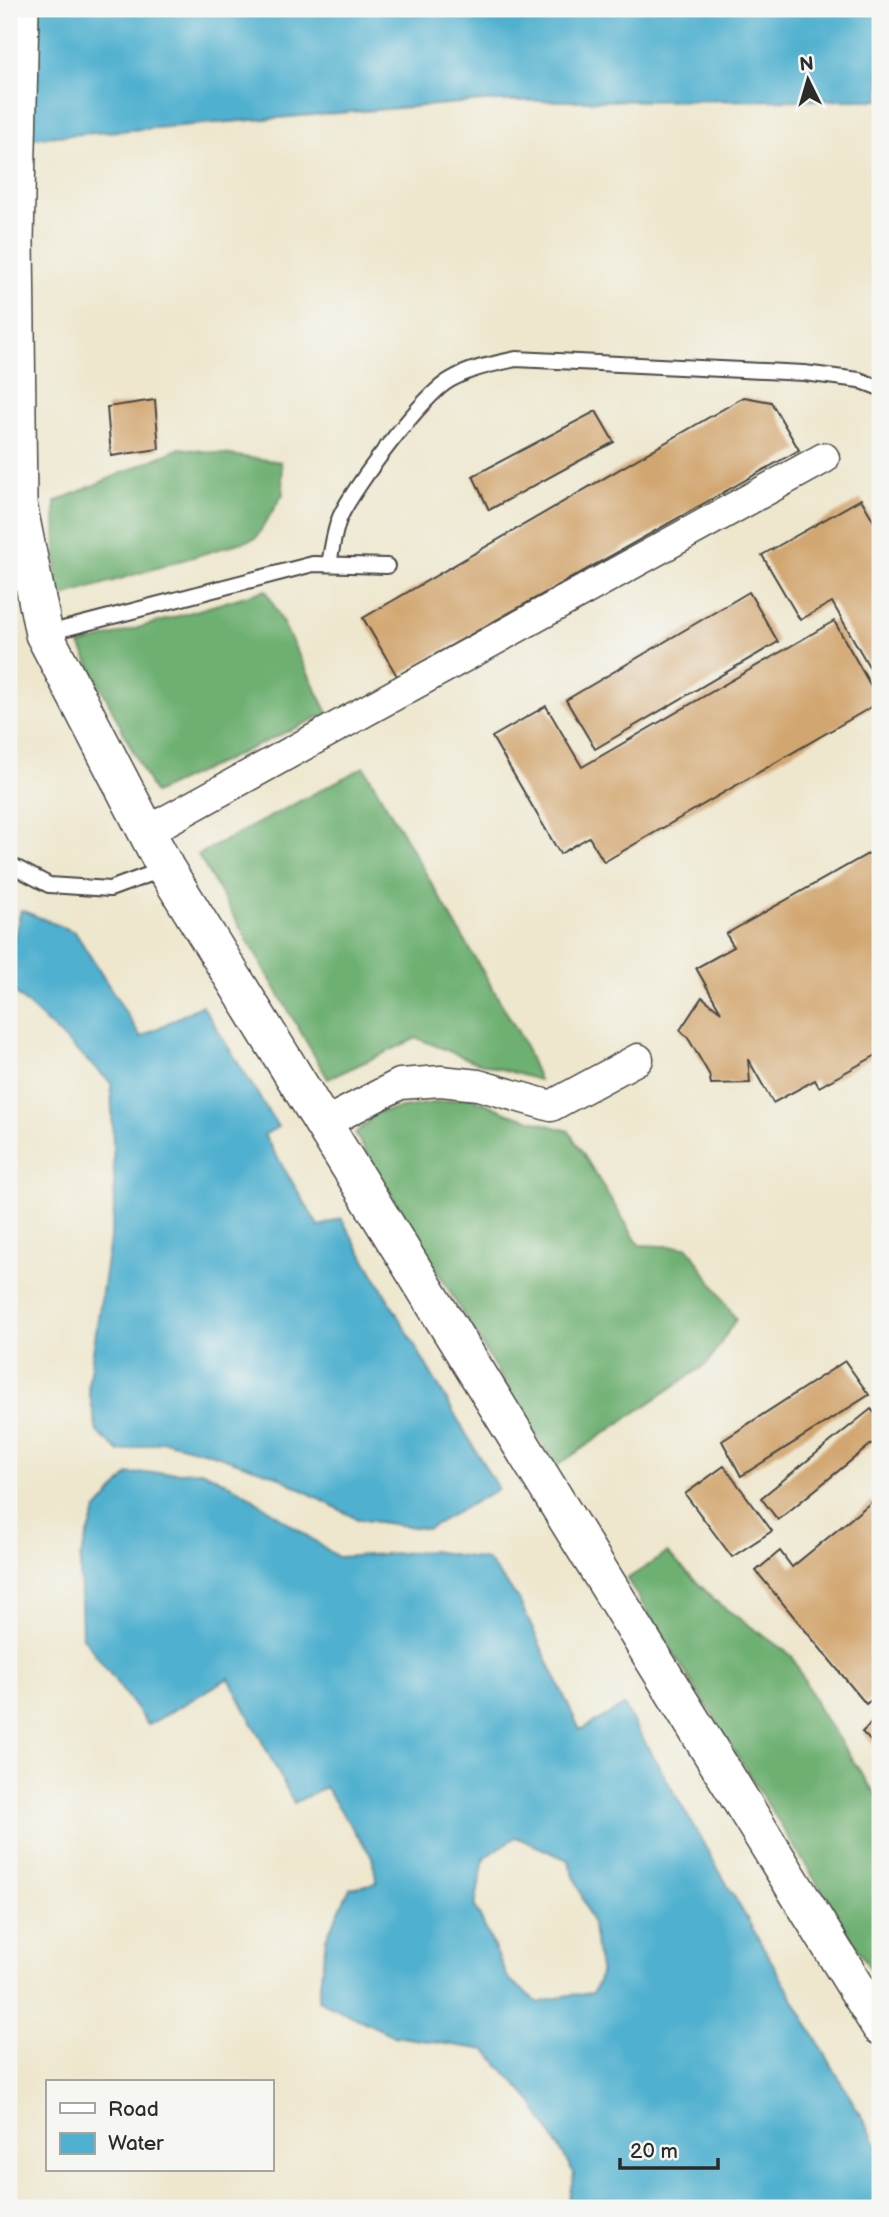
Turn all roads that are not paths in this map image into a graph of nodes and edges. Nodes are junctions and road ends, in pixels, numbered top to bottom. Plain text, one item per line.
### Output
1 (20, 9) edge
2 (880, 388) edge
3 (824, 458) dead end
4 (13, 504) edge
5 (329, 564) junction
6 (387, 566) dead end
7 (44, 634) junction
8 (146, 832) junction
9 (9, 864) edge
10 (166, 869) junction
11 (638, 1059) dead end
12 (323, 1124) junction
13 (880, 2026) edge

1 - 4 street
2 - 5 lane
3 - 8 street
4 - 7 street
5 - 6 lane
5 - 7 lane
7 - 8 street
8 - 10 street
9 - 10 lane
10 - 12 street
11 - 12 street
12 - 13 street

